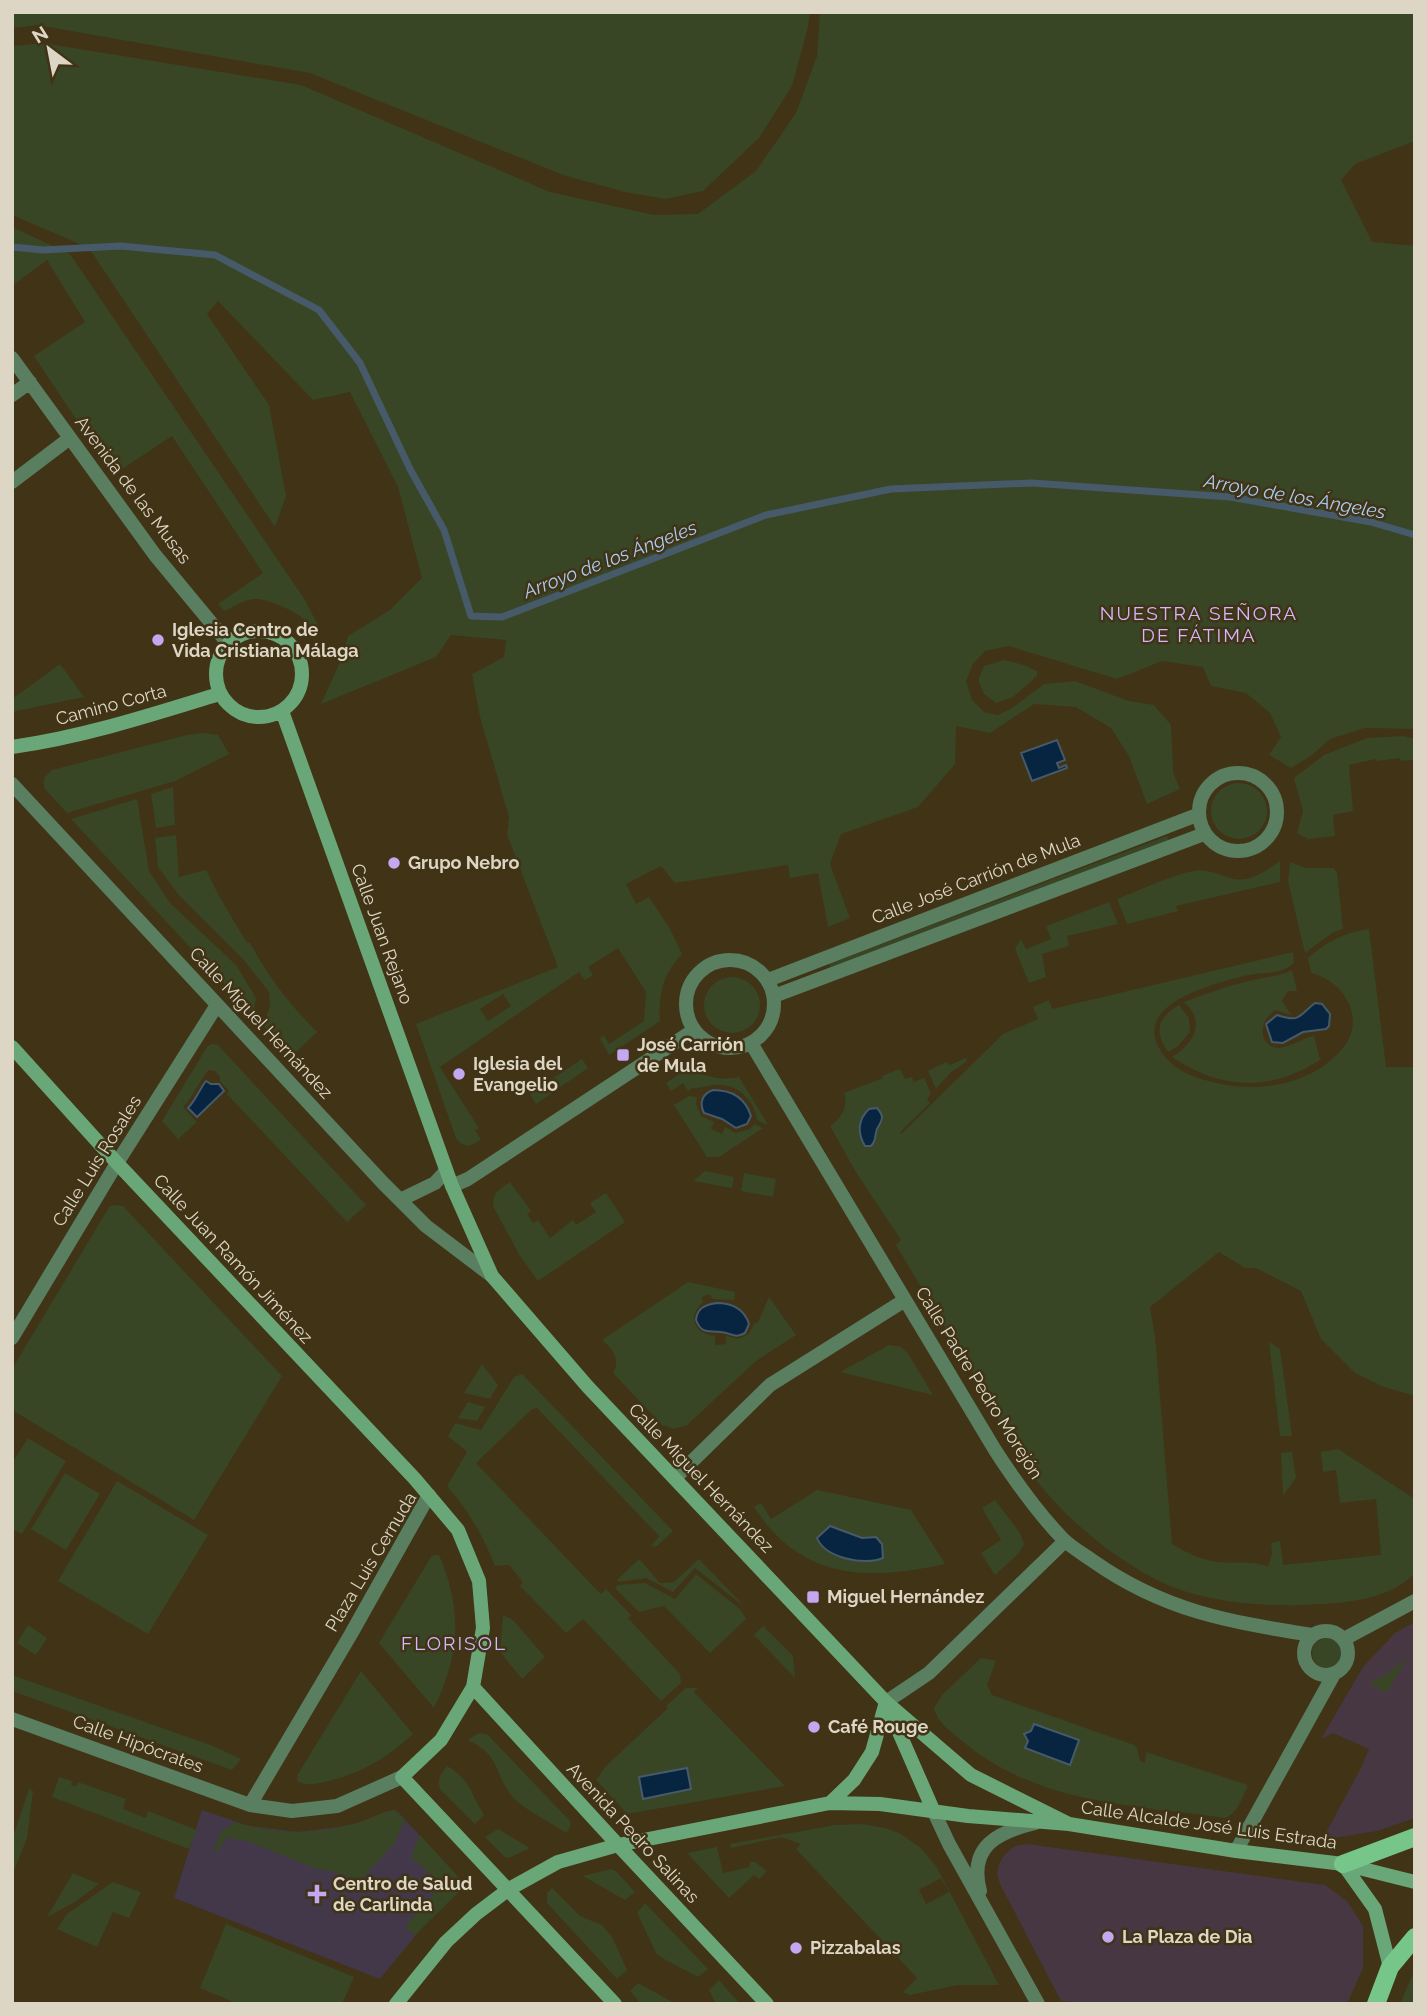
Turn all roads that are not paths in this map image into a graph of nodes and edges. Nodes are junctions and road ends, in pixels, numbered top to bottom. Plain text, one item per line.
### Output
1 (12, 358) edge
2 (30, 382) junction
3 (12, 395) edge
4 (70, 438) junction
5 (12, 482) edge
6 (227, 642) junction
7 (219, 694) junction
8 (282, 711) junction
9 (12, 747) edge
10 (12, 784) edge
11 (1197, 815) junction
12 (1204, 834) junction
13 (768, 980) junction
14 (774, 996) junction
15 (217, 1005) junction
16 (694, 1030) junction
17 (751, 1043) junction
18 (12, 1046) edge
19 (117, 1163) junction
20 (446, 1171) junction
21 (452, 1186) junction
22 (400, 1200) junction
23 (492, 1276) junction
24 (905, 1300) junction
25 (12, 1338) edge
26 (675, 1478) junction
27 (429, 1495) junction
28 (1065, 1541) junction
29 (1415, 1601) edge
30 (1313, 1635) junction
31 (1344, 1639) junction
32 (1334, 1674) junction
33 (473, 1687) junction
34 (887, 1702) junction
35 (12, 1719) edge
36 (402, 1777) junction
37 (830, 1804) junction
38 (250, 1805) junction
39 (934, 1812) junction
40 (1036, 1822) junction
41 (1069, 1824) junction
42 (1415, 1837) edge
43 (618, 1845) junction
44 (1236, 1851) junction
45 (1343, 1864) junction
46 (1415, 1882) edge
47 (509, 1889) junction
48 (985, 1908) junction
49 (1415, 1937) edge
50 (1391, 1967) junction
51 (396, 2004) edge
52 (615, 2004) edge
53 (767, 2004) edge
54 (1038, 2004) edge
55 (1376, 2004) edge

1 - 2 street, Avenida de las Musas
2 - 3 street
2 - 4 street, Avenida de las Musas
4 - 5 street
4 - 6 street, Avenida de las Musas
6 - 7 street
6 - 8 street
7 - 8 street
7 - 9 street, Camino Corta
8 - 20 street, Calle Juan Rejano
10 - 15 street, Calle Miguel Hernández
11 - 12 street
11 - 12 street
11 - 13 street, Calle José Carrión de Mula
12 - 14 street
13 - 14 street
13 - 16 street
14 - 17 street
15 - 19 street, Calle Luis Rosales
15 - 22 street, Calle Miguel Hernández
16 - 17 street
16 - 21 street
17 - 24 street, Calle Padre Pedro Morejón
18 - 19 street, Calle Juan Ramón Jiménez
19 - 25 street, Calle Luis Rosales
19 - 27 street, Calle Juan Ramón Jiménez
20 - 21 street, Calle Juan Rejano
20 - 22 street
21 - 23 street, Calle Miguel Hernández
22 - 23 street, Calle Miguel Hernández
23 - 26 street, Calle Miguel Hernández
24 - 26 street
24 - 28 street, Calle Padre Pedro Morejón
26 - 34 street, Calle Miguel Hernández
27 - 33 street, Plaza Luis Cernuda
27 - 38 street, Plaza Luis Cernuda
28 - 30 street, Calle Padre Pedro Morejón
28 - 34 street
29 - 31 street
30 - 31 street
30 - 32 street
31 - 32 street
32 - 44 street
33 - 36 street, Plaza Luis Cernuda
33 - 43 street, Avenida Pedro Salinas
34 - 37 street
34 - 39 street
34 - 41 street, Calle Alcalde José Luis Estrada
35 - 38 street, Calle Hipócrates
36 - 38 street, Plaza Luis Cernuda
36 - 47 street
37 - 39 street, Calle Alcalde José Luis Estrada
37 - 43 street, Calle Alcalde José Luis Estrada
39 - 40 street, Calle Alcalde José Luis Estrada
39 - 48 street
40 - 41 street, Calle Alcalde José Luis Estrada
40 - 48 street
41 - 44 street, Calle Alcalde José Luis Estrada
42 - 45 main road
43 - 47 street, Calle Alcalde José Luis Estrada
43 - 53 street, Avenida Pedro Salinas
44 - 45 street, Calle Alcalde José Luis Estrada
45 - 46 street, Calle Alcalde José Luis Estrada
45 - 50 street, Calle Alcalde José Luis Estrada
47 - 51 street, Calle Alcalde José Luis Estrada
47 - 52 street
48 - 54 street
49 - 50 main road
50 - 55 main road

